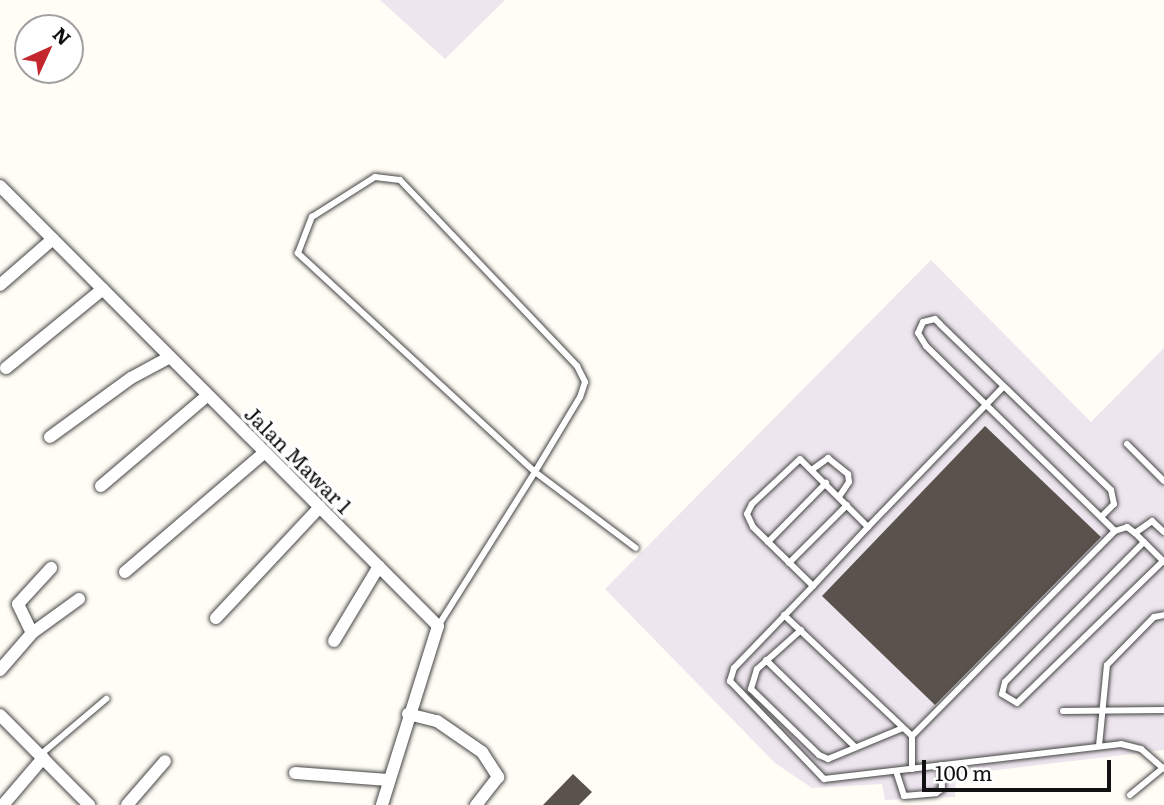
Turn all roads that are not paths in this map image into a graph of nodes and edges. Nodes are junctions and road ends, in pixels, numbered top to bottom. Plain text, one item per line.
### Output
1 (0, 186) edge
2 (53, 239) junction
3 (0, 285) edge
4 (103, 289) junction
5 (170, 357) junction
6 (6, 368) dead end
7 (1003, 387) junction
8 (208, 395) junction
9 (987, 406) junction
10 (50, 437) dead end
11 (1127, 444) dead end
12 (265, 452) junction
13 (813, 469) junction
14 (535, 472) junction
15 (1164, 481) edge
16 (826, 483) junction
17 (102, 486) dead end
18 (839, 497) junction
19 (848, 505) junction
20 (320, 507) junction
21 (1101, 517) junction
22 (868, 527) junction
23 (1115, 531) junction
24 (1164, 532) edge
25 (1135, 533) junction
26 (1144, 541) junction
27 (768, 542) junction
28 (636, 548) dead end
29 (1163, 561) edge
30 (789, 563) junction
31 (379, 566) junction
32 (51, 568) dead end
33 (125, 572) dead end
34 (813, 586) junction
35 (79, 599) dead end
36 (784, 615) junction
37 (1164, 615) edge
38 (216, 618) dead end
39 (438, 626) junction
40 (801, 630) junction
41 (32, 633) junction
42 (334, 641) dead end
43 (766, 660) junction
44 (0, 670) edge
45 (106, 699) dead end
46 (1164, 710) edge
47 (1063, 711) dead end
48 (1101, 712) junction
49 (408, 714) junction
50 (0, 715) edge
51 (903, 728) junction
52 (912, 736) junction
53 (1099, 746) junction
54 (855, 747) junction
55 (41, 757) junction
56 (164, 761) dead end
57 (941, 765) junction
58 (1163, 768) edge
59 (912, 769) junction
60 (896, 771) junction
61 (295, 773) dead end
62 (389, 780) junction
63 (1130, 795) dead end
64 (3, 805) edge
65 (89, 805) edge
66 (127, 805) edge
67 (382, 805) edge
68 (476, 805) edge

1 - 2 street, Jalan Mawar 1
2 - 3 street
2 - 4 street, Jalan Mawar 1
4 - 5 street, Jalan Mawar 1
4 - 6 street
5 - 8 street, Jalan Mawar 1
5 - 10 street
7 - 9 lane
7 - 9 lane
7 - 21 lane
8 - 12 street, Jalan Mawar 1
8 - 17 street
9 - 21 lane
9 - 22 lane
11 - 15 lane
12 - 20 street, Jalan Mawar 1
12 - 33 street
13 - 16 lane
13 - 18 lane
13 - 27 lane
14 - 14 lane
14 - 28 lane
14 - 39 lane
16 - 18 lane
16 - 27 lane
18 - 19 lane
19 - 22 lane
19 - 30 lane
20 - 31 street, Jalan Mawar 1
20 - 38 street
21 - 23 lane
22 - 34 lane
23 - 25 lane
23 - 52 lane
24 - 25 lane
25 - 26 lane
26 - 29 lane
26 - 29 lane
27 - 30 lane
30 - 34 lane
31 - 39 street, Jalan Mawar 1
31 - 42 street
32 - 41 street
34 - 36 lane
35 - 41 street
36 - 40 lane
36 - 60 lane
37 - 48 lane
39 - 49 street
40 - 43 lane
40 - 51 lane
41 - 44 street
43 - 54 lane
43 - 54 lane
45 - 55 lane
46 - 48 lane
47 - 48 lane
48 - 53 lane
49 - 62 street
49 - 68 street
50 - 55 street
51 - 52 lane
51 - 54 lane
52 - 59 lane
53 - 57 lane
53 - 58 lane
55 - 64 street
55 - 65 street
56 - 66 street
57 - 59 lane
57 - 60 lane
58 - 63 lane
59 - 60 lane
61 - 62 street
62 - 67 street

